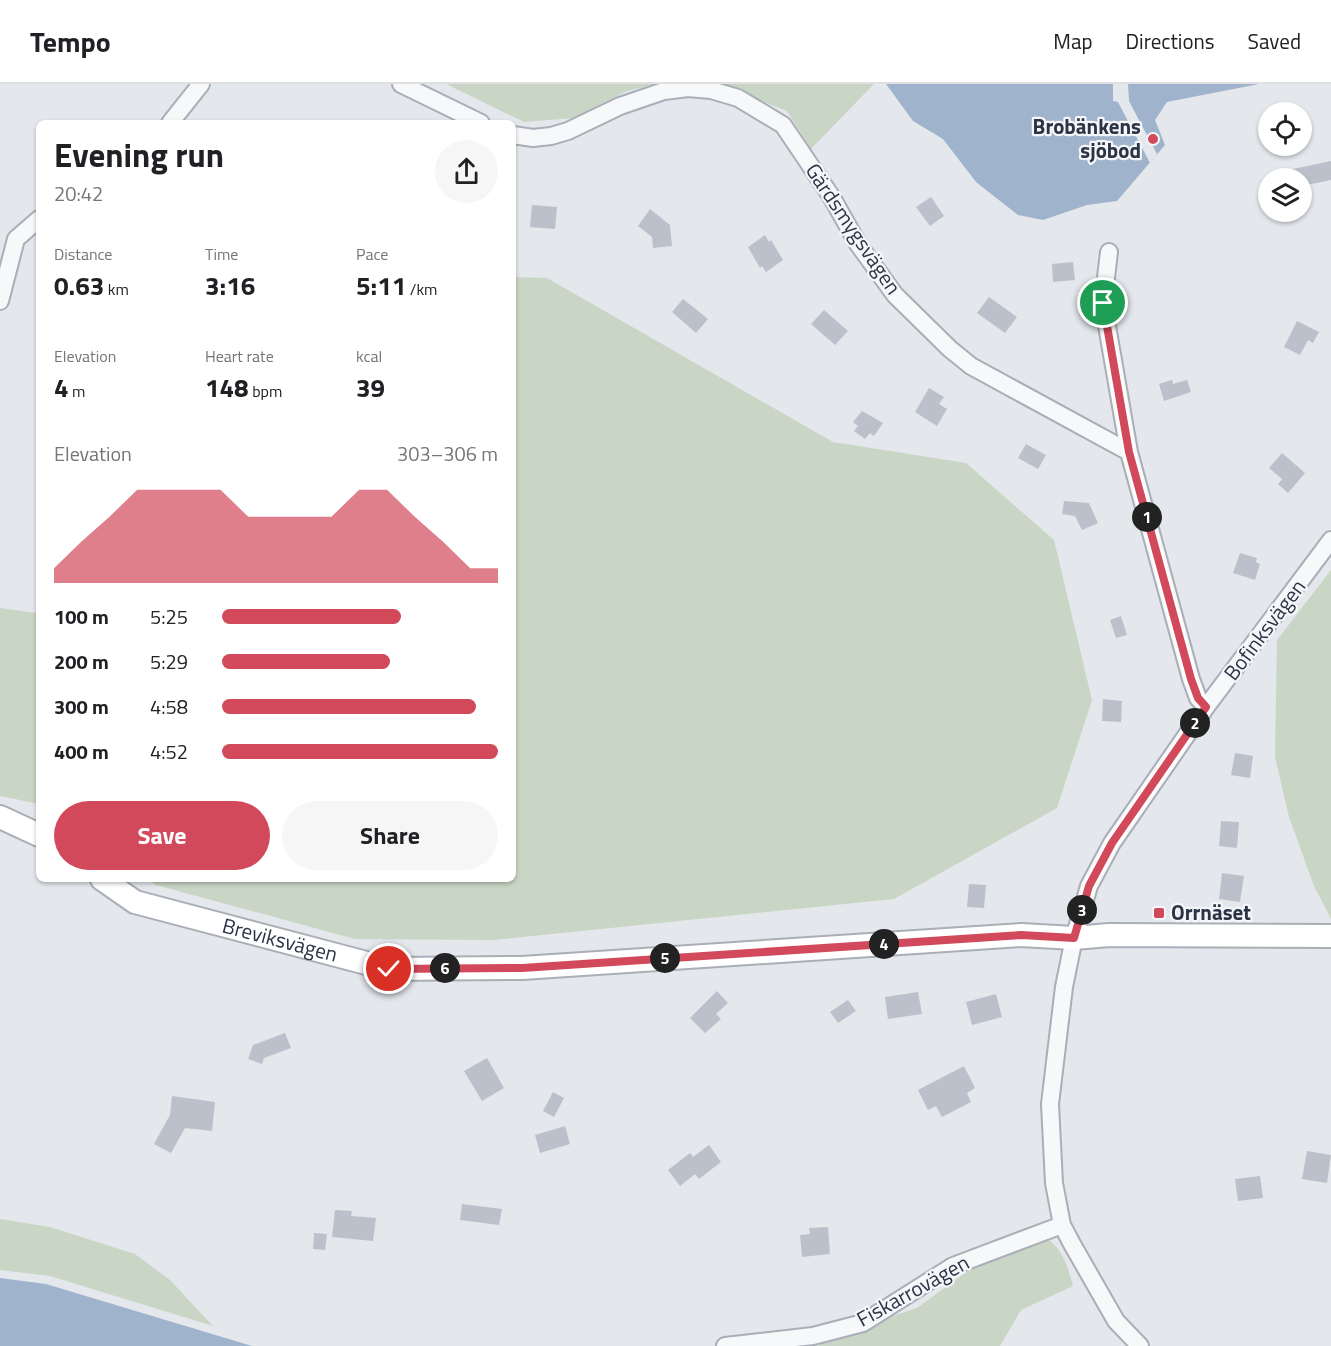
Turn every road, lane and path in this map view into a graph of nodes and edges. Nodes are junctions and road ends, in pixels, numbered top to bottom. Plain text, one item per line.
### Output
1 (201, 84) edge
2 (401, 84) edge
3 (172, 120) edge
4 (476, 120) edge
5 (516, 135) edge
6 (36, 222) edge
7 (1109, 252) dead end
8 (0, 301) edge
9 (1129, 452) junction
10 (1331, 540) edge
11 (1206, 707) junction
12 (0, 817) edge
13 (36, 834) edge
14 (106, 882) edge
15 (1331, 936) edge
16 (1074, 938) junction
17 (1062, 1225) junction
18 (725, 1346) edge
19 (1140, 1346) edge

1 - 3 street
2 - 4 street
5 - 9 street, Gärdsmygsvägen
6 - 8 street
7 - 9 street
9 - 11 street
10 - 11 street, Bofinksvägen
11 - 16 street, Bofinksvägen
12 - 13 main road
14 - 16 main road, Breviksvägen
15 - 16 main road, Breviksvägen
16 - 17 street, Bofinksvägen
17 - 18 street, Fiskarrovägen
17 - 19 street, Bofinksvägen

